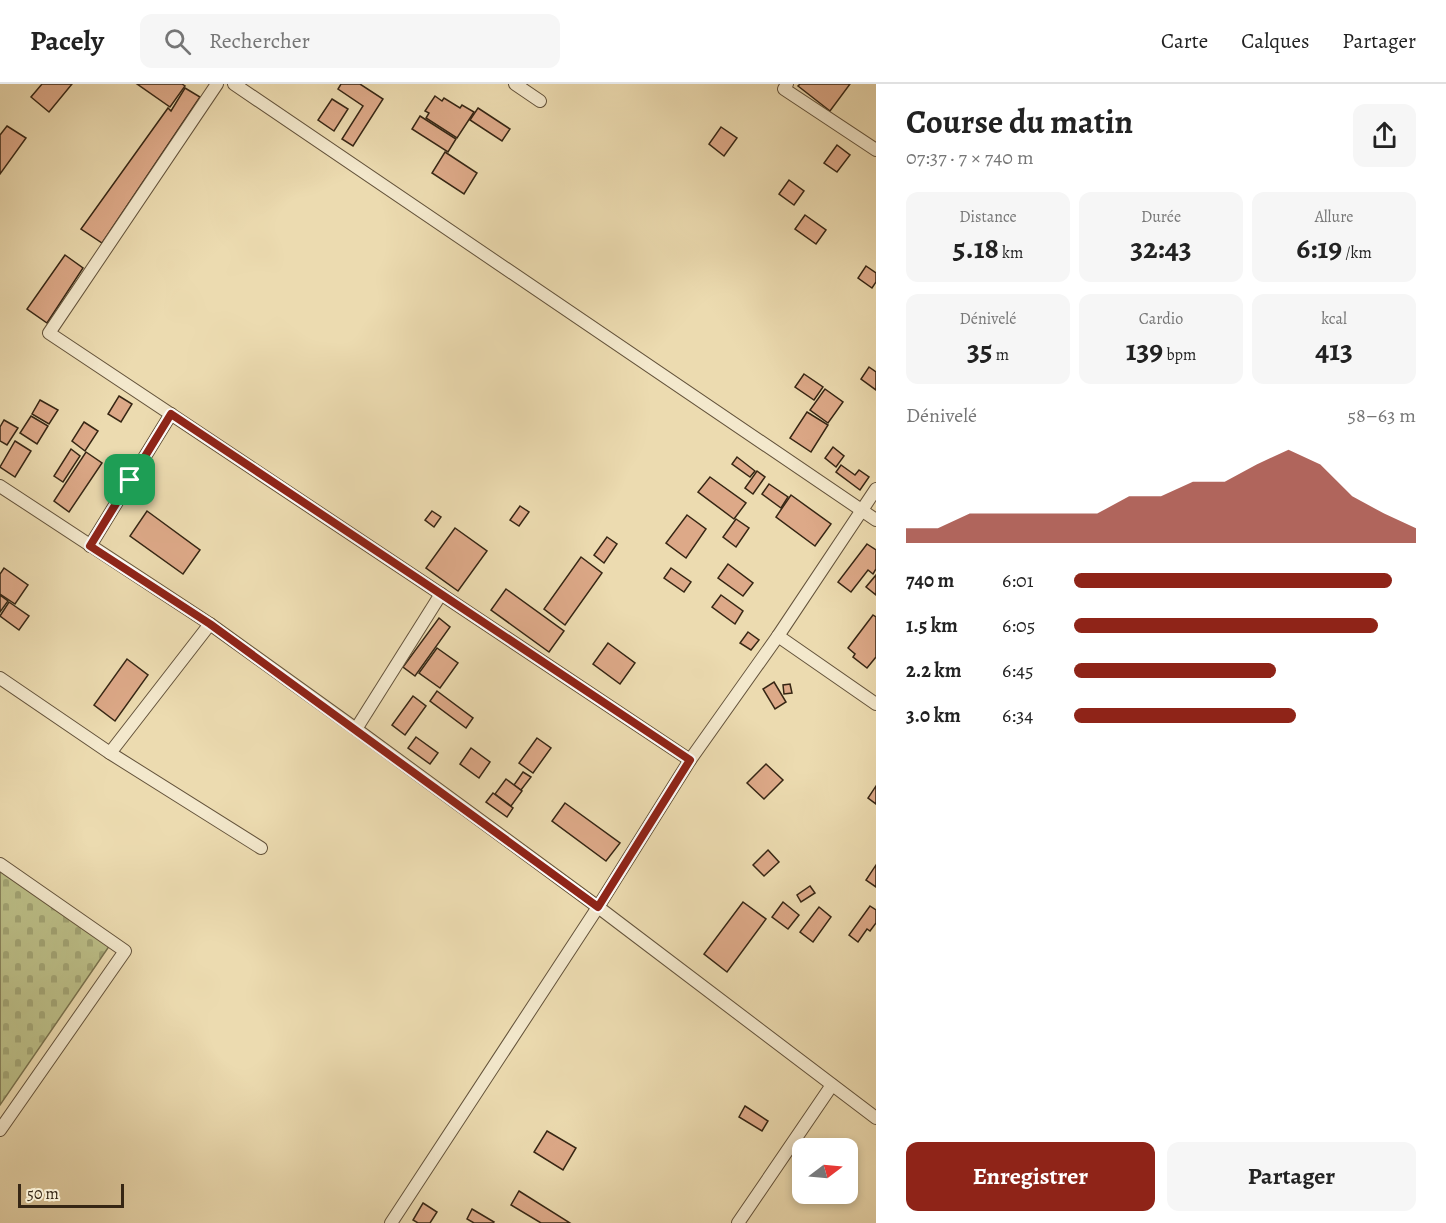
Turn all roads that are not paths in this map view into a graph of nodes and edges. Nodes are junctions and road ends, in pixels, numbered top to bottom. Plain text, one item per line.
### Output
1 (217, 84) edge
2 (234, 84) edge
3 (515, 84) edge
4 (787, 84) edge
5 (540, 101) dead end
6 (876, 150) edge
7 (171, 414) junction
8 (0, 486) edge
9 (876, 489) edge
10 (862, 511) junction
11 (876, 520) edge
12 (90, 546) junction
13 (441, 594) junction
14 (210, 624) junction
15 (778, 636) junction
16 (0, 678) edge
17 (876, 704) edge
18 (356, 729) junction
19 (110, 753) junction
20 (690, 760) junction
21 (261, 848) dead end
22 (0, 864) edge
23 (598, 907) junction
24 (832, 1085) junction
25 (876, 1118) edge
26 (0, 1130) edge
27 (391, 1223) edge
28 (738, 1223) edge

1 - 7 street
2 - 10 street
3 - 5 street
4 - 6 street
7 - 12 street
7 - 13 street
8 - 12 street
9 - 10 street
10 - 11 street
10 - 15 street
12 - 14 street
13 - 18 street
13 - 20 street
14 - 18 street
14 - 19 street
15 - 17 street
15 - 20 street
16 - 19 street
18 - 23 street
19 - 21 street
20 - 23 street
22 - 26 street
23 - 24 street
23 - 27 street
24 - 25 street
24 - 28 street

